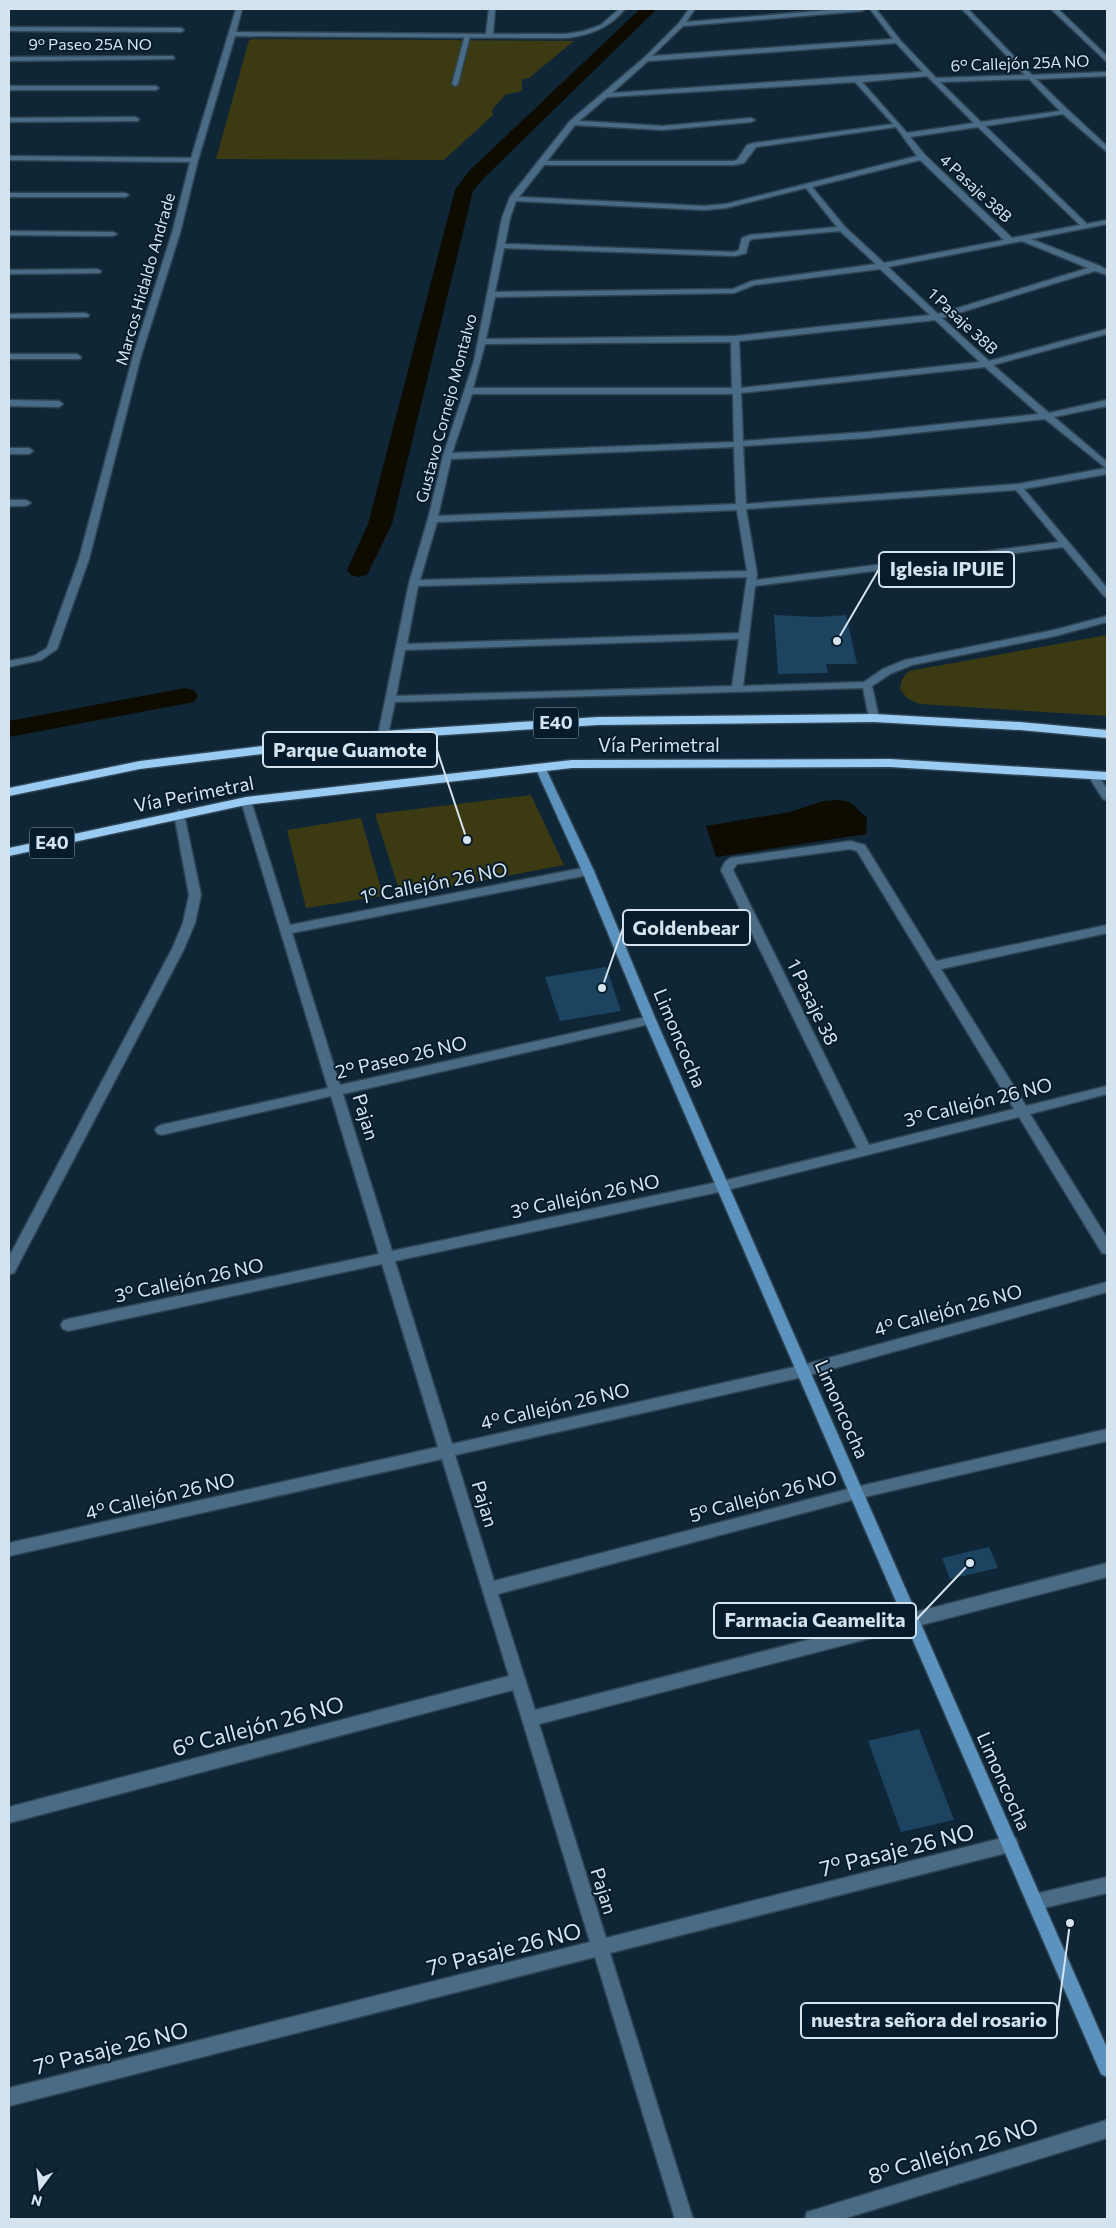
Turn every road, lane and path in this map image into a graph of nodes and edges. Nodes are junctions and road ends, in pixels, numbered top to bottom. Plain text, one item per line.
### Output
1 (239, 9) edge
2 (492, 9) edge
3 (622, 9) edge
4 (692, 9) edge
5 (862, 9) edge
6 (873, 9) edge
7 (965, 9) edge
8 (1054, 9) edge
9 (681, 24) junction
10 (9, 29) edge
11 (181, 30) dead end
12 (232, 34) junction
13 (467, 36) junction
14 (489, 36) junction
15 (898, 41) junction
16 (9, 58) edge
17 (172, 58) dead end
18 (646, 59) junction
19 (1107, 60) edge
20 (1107, 74) edge
21 (931, 77) junction
22 (1032, 78) junction
23 (857, 80) junction
24 (455, 84) dead end
25 (9, 88) edge
26 (156, 88) dead end
27 (606, 95) junction
28 (1065, 112) junction
29 (135, 119) dead end
30 (9, 120) edge
31 (751, 120) dead end
32 (573, 123) junction
33 (980, 123) junction
34 (898, 125) junction
35 (906, 135) junction
36 (1107, 150) edge
37 (922, 157) junction
38 (9, 158) edge
39 (194, 160) junction
40 (541, 163) junction
41 (808, 186) junction
42 (9, 195) edge
43 (124, 195) dead end
44 (514, 199) junction
45 (1107, 222) edge
46 (1085, 226) junction
47 (842, 229) junction
48 (9, 233) edge
49 (112, 234) dead end
50 (1024, 239) junction
51 (1010, 241) junction
52 (500, 246) junction
53 (882, 266) junction
54 (1097, 268) junction
55 (9, 272) edge
56 (97, 272) dead end
57 (1107, 273) edge
58 (490, 295) junction
59 (85, 315) dead end
60 (9, 316) edge
61 (937, 316) junction
62 (1107, 331) edge
63 (735, 339) junction
64 (481, 342) junction
65 (9, 357) edge
66 (77, 357) dead end
67 (988, 364) junction
68 (467, 391) junction
69 (737, 391) junction
70 (9, 403) edge
71 (1107, 403) edge
72 (59, 404) dead end
73 (1048, 416) junction
74 (739, 444) junction
75 (9, 451) edge
76 (29, 451) dead end
77 (447, 456) junction
78 (1107, 466) edge
79 (1107, 471) edge
80 (1018, 486) junction
81 (9, 504) edge
82 (26, 504) dead end
83 (741, 507) junction
84 (433, 519) junction
85 (1066, 544) junction
86 (752, 579) junction
87 (414, 583) junction
88 (1107, 594) edge
89 (1107, 619) edge
90 (744, 636) junction
91 (401, 647) junction
92 (9, 664) edge
93 (868, 684) junction
94 (737, 689) junction
95 (391, 699) junction
96 (874, 718) junction
97 (1107, 734) edge
98 (383, 735) junction
99 (540, 767) junction
100 (1092, 774) junction
101 (1107, 776) edge
102 (9, 792) edge
103 (1107, 797) edge
104 (246, 801) junction
105 (179, 814) junction
106 (9, 852) edge
107 (588, 871) junction
108 (1107, 929) edge
109 (287, 930) junction
110 (934, 966) junction
111 (650, 1020) junction
112 (1107, 1090) edge
113 (337, 1091) junction
114 (1021, 1110) junction
115 (161, 1130) dead end
116 (865, 1150) junction
117 (723, 1186) junction
118 (1107, 1249) edge
119 (387, 1257) junction
120 (9, 1269) edge
121 (1107, 1287) edge
122 (68, 1325) dead end
123 (803, 1371) junction
124 (1107, 1435) edge
125 (447, 1451) junction
126 (856, 1493) junction
127 (9, 1550) edge
128 (1107, 1570) edge
129 (490, 1589) junction
130 (911, 1619) junction
131 (518, 1681) junction
132 (530, 1719) junction
133 (9, 1815) edge
134 (1010, 1844) junction
135 (1107, 1885) edge
136 (1034, 1902) junction
137 (601, 1948) junction
138 (1107, 2068) edge
139 (9, 2097) edge
140 (1107, 2129) edge
141 (684, 2219) edge
142 (814, 2219) edge

1 - 12 street, Marcos Hidaldo Andrade
2 - 14 street
3 - 14 street
4 - 9 street, Gustavo Cornejo Montalvo
5 - 9 street
6 - 15 street
7 - 22 street
8 - 19 street
9 - 18 street, Gustavo Cornejo Montalvo
10 - 11 street
12 - 13 street
12 - 39 street, Marcos Hidaldo Andrade
13 - 14 street
13 - 24 street
15 - 18 street
15 - 21 street
16 - 17 street, 9º Paseo 25A NO
18 - 27 street, Gustavo Cornejo Montalvo
20 - 22 street, 6° Callejón 25A NO
21 - 22 street, 6° Callejón 25A NO
21 - 23 street, 6° Callejón 25A NO
21 - 33 street
22 - 28 street
23 - 27 street, 6° Callejón 25A NO
23 - 34 street, 4 Pasaje 38B
25 - 26 street
27 - 32 street, Gustavo Cornejo Montalvo
28 - 33 street
28 - 36 street
29 - 30 street
31 - 32 street
32 - 40 street, Gustavo Cornejo Montalvo
33 - 35 street
33 - 46 street
34 - 35 street, 4 Pasaje 38B
34 - 40 street
35 - 37 street, 4 Pasaje 38B
37 - 41 street
37 - 51 street, 4 Pasaje 38B
38 - 39 street
39 - 92 street, Marcos Hidaldo Andrade
40 - 44 street, Gustavo Cornejo Montalvo
41 - 44 street
41 - 47 street, 1 Pasaje 38B
42 - 43 street
44 - 52 street, Gustavo Cornejo Montalvo
45 - 46 street
46 - 50 street
47 - 52 street
47 - 53 street, 1 Pasaje 38B
48 - 49 street
50 - 51 street
50 - 54 street, 4 Pasaje 38B
51 - 53 street
52 - 58 street, Gustavo Cornejo Montalvo
53 - 58 street
53 - 61 street, 1 Pasaje 38B
54 - 57 street, 4 Pasaje 38B
54 - 61 street
55 - 56 street
58 - 64 street, Gustavo Cornejo Montalvo
59 - 60 street
61 - 63 street
61 - 67 street, 1 Pasaje 38B
62 - 67 street
63 - 64 street
63 - 69 street
64 - 68 street, Gustavo Cornejo Montalvo
65 - 66 street
67 - 69 street
67 - 73 street, 1 Pasaje 38B
68 - 69 street
68 - 77 street, Gustavo Cornejo Montalvo
69 - 74 street
70 - 72 street
71 - 73 street
73 - 74 street
73 - 78 street, 1 Pasaje 38B
74 - 77 street
74 - 83 street
75 - 76 street
77 - 84 street, Gustavo Cornejo Montalvo
79 - 80 street
80 - 83 street
80 - 85 street
81 - 82 street
83 - 84 street
83 - 86 street
84 - 87 street, Gustavo Cornejo Montalvo
85 - 86 street
85 - 88 street
86 - 87 street
86 - 90 street
87 - 91 street, Gustavo Cornejo Montalvo
89 - 93 street
90 - 91 street
90 - 94 street
91 - 95 street, Gustavo Cornejo Montalvo
93 - 94 street
93 - 96 street
94 - 95 street
95 - 98 street, Gustavo Cornejo Montalvo
96 - 97 highway, Vía Perimetral / E40
96 - 98 highway, Vía Perimetral / E40
98 - 102 highway, Vía Perimetral / E40
99 - 100 highway, Vía Perimetral / E40
99 - 104 highway, Vía Perimetral / E40
99 - 107 street, Limoncocha
100 - 101 highway, Vía Perimetral / E40
100 - 103 street
104 - 105 highway, Vía Perimetral / E40
104 - 109 street, Pajan
105 - 106 highway, Vía Perimetral / E40
105 - 120 street
107 - 109 street, 1º Callejón 26 NO
107 - 111 street, Limoncocha
108 - 110 street
109 - 113 street, Pajan
110 - 114 street
110 - 116 street, 1 Pasaje 38
111 - 113 street, 2° Paseo 26 NO
111 - 117 street, Limoncocha
112 - 114 street, 3º Callejón 26 NO
113 - 115 street, 2° Paseo 26 NO
113 - 119 street, Pajan
114 - 116 street, 3º Callejón 26 NO
114 - 118 street
116 - 117 street, 3º Callejón 26 NO
117 - 119 street, 3º Callejón 26 NO
117 - 123 street, Limoncocha
119 - 122 street, 3º Callejón 26 NO
119 - 125 street, Pajan
121 - 123 street, 4º Callejón 26 NO
123 - 125 street, 4º Callejón 26 NO
123 - 126 street, Limoncocha
124 - 126 street, 5º Callejón 26 NO
125 - 127 street, 4º Callejón 26 NO
125 - 129 street, Pajan
126 - 129 street, 5º Callejón 26 NO
126 - 130 street, Limoncocha
128 - 130 street
129 - 131 street, Pajan
130 - 132 street
130 - 134 street, Limoncocha
131 - 132 street, Pajan
131 - 133 street, 6º Callejón 26 NO
132 - 137 street, Pajan
134 - 136 street, Limoncocha
134 - 137 street, 7º Pasaje 26 NO
135 - 136 street
136 - 138 street, Limoncocha
137 - 139 street, 7º Pasaje 26 NO
137 - 141 street, Pajan
140 - 142 street, 8º Callejón 26 NO

